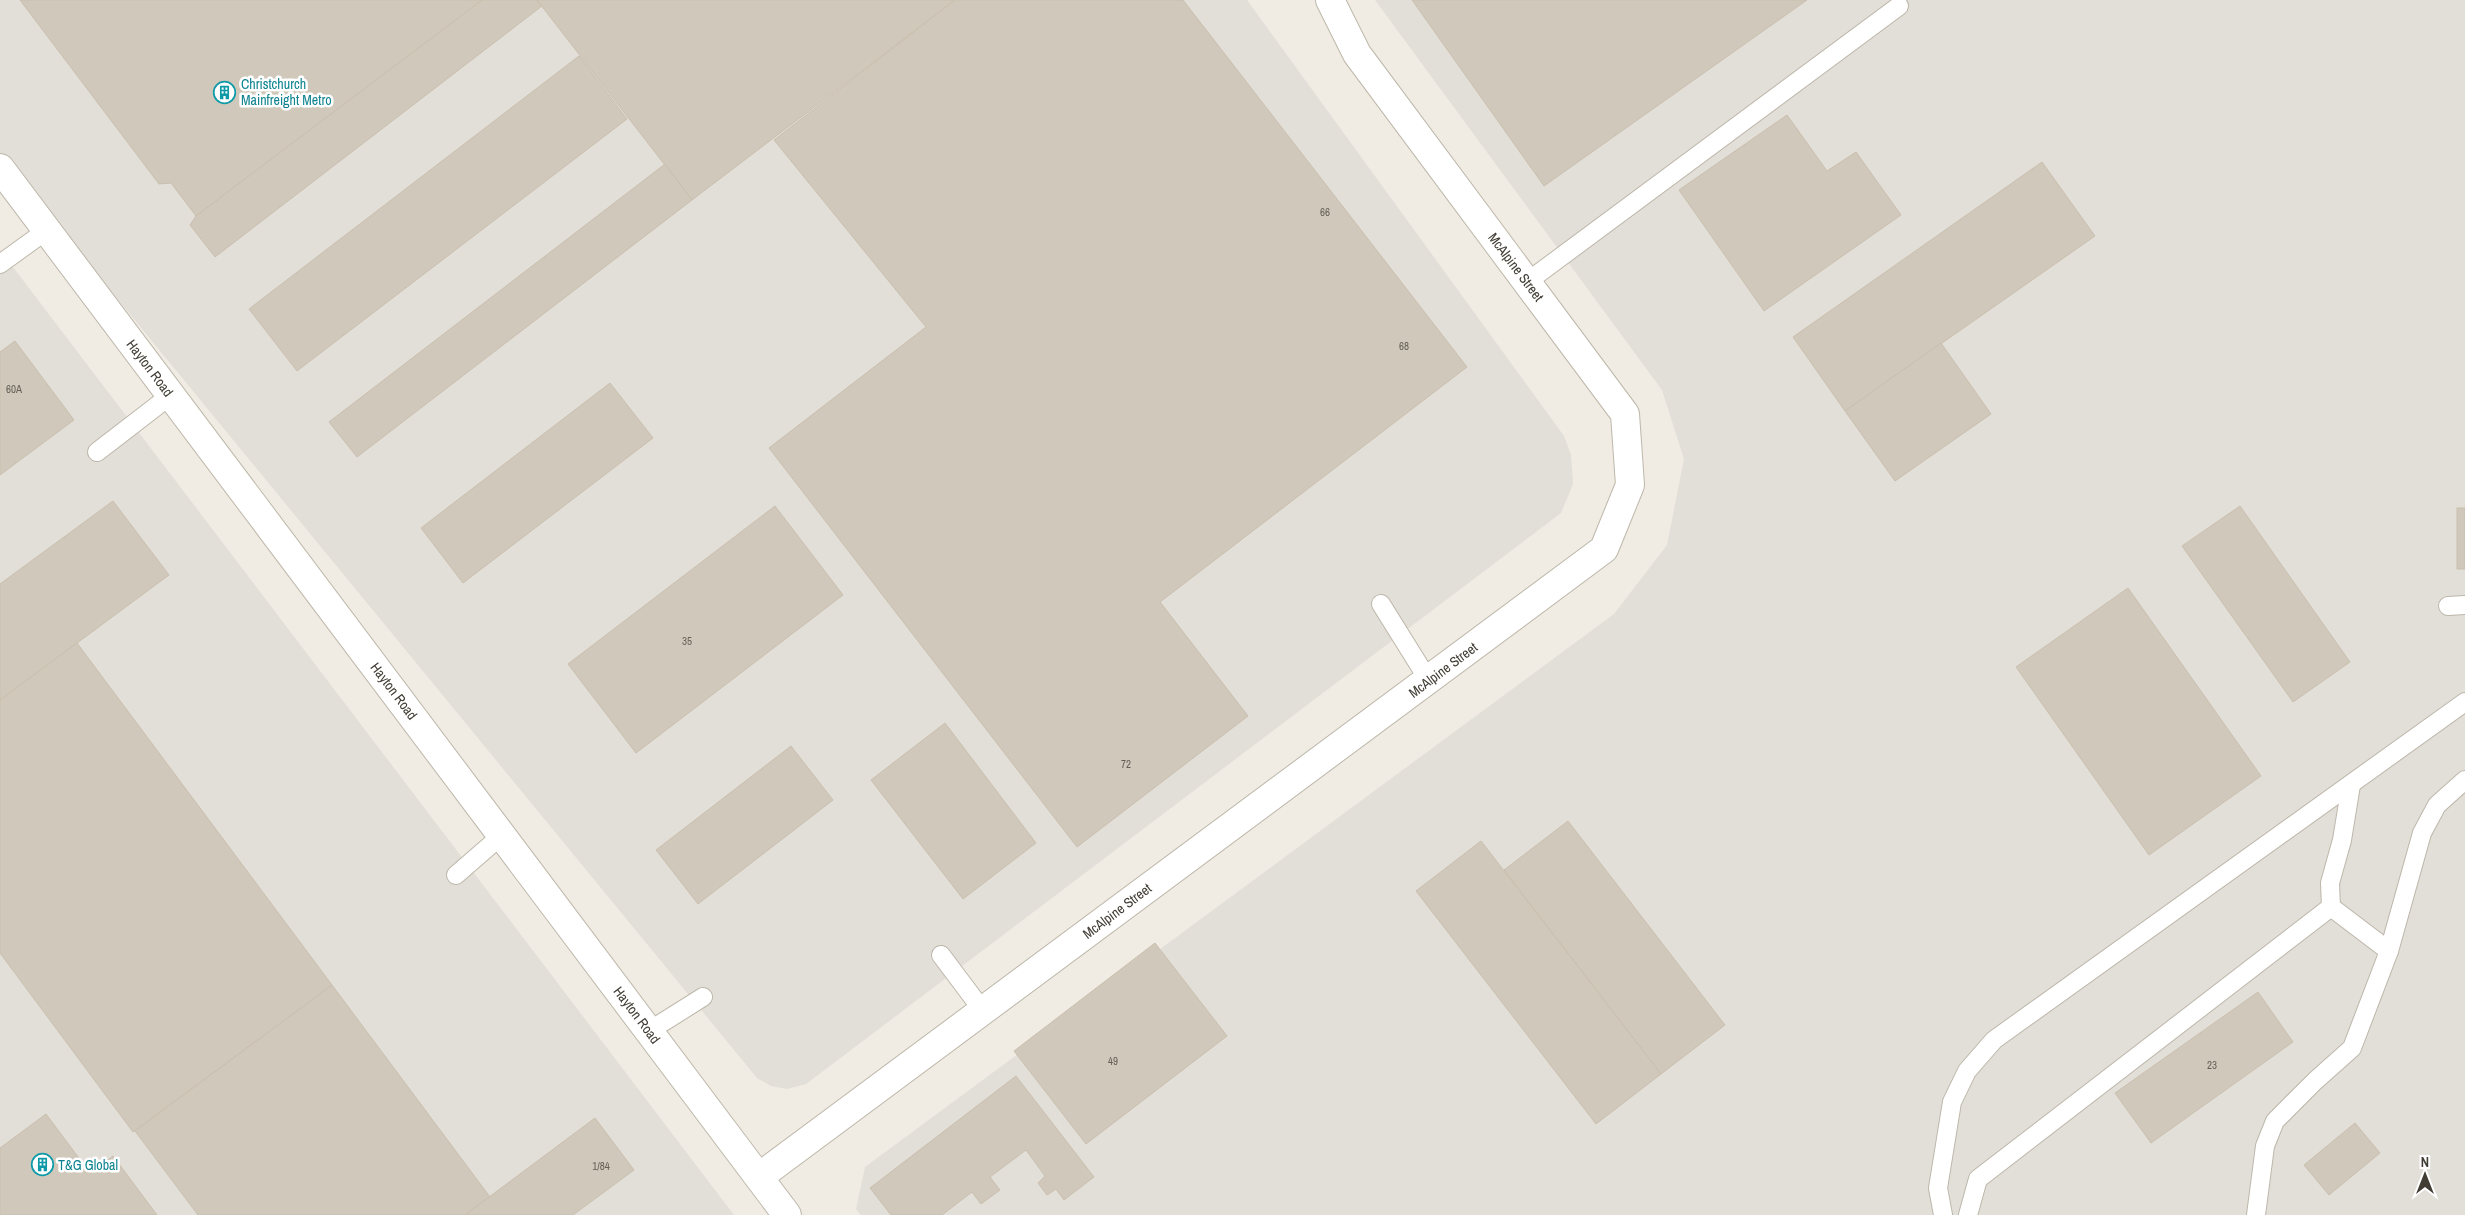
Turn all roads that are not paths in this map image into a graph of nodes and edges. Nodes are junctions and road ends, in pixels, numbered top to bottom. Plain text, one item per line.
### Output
1 (1330, 0) edge
2 (1899, 6) dead end
3 (0, 168) edge
4 (47, 230) junction
5 (0, 264) edge
6 (1527, 282) junction
7 (171, 395) junction
8 (97, 452) dead end
9 (1381, 604) dead end
10 (1428, 681) junction
11 (2465, 702) edge
12 (2465, 780) edge
13 (2351, 785) junction
14 (502, 835) junction
15 (456, 875) dead end
16 (2331, 907) junction
17 (2389, 951) junction
18 (941, 955) dead end
19 (703, 997) dead end
20 (983, 1011) junction
21 (650, 1031) junction
22 (759, 1177) junction
23 (787, 1215) edge
24 (1943, 1215) edge
25 (1968, 1215) edge
26 (2256, 1215) edge

1 - 6 street, McAlpine Street
2 - 6 lane
3 - 4 street, Hayton Road
4 - 5 lane
4 - 7 street, Hayton Road
6 - 10 street, McAlpine Street
7 - 8 lane
7 - 14 street, Hayton Road
9 - 10 lane
10 - 20 street, McAlpine Street
11 - 13 lane
12 - 17 lane
13 - 16 lane
13 - 24 lane
14 - 15 lane
14 - 21 street, Hayton Road
16 - 17 lane
16 - 25 lane
17 - 26 lane
18 - 20 lane
19 - 21 lane
20 - 22 street, McAlpine Street
21 - 22 street, Hayton Road
22 - 23 street, Hayton Road

